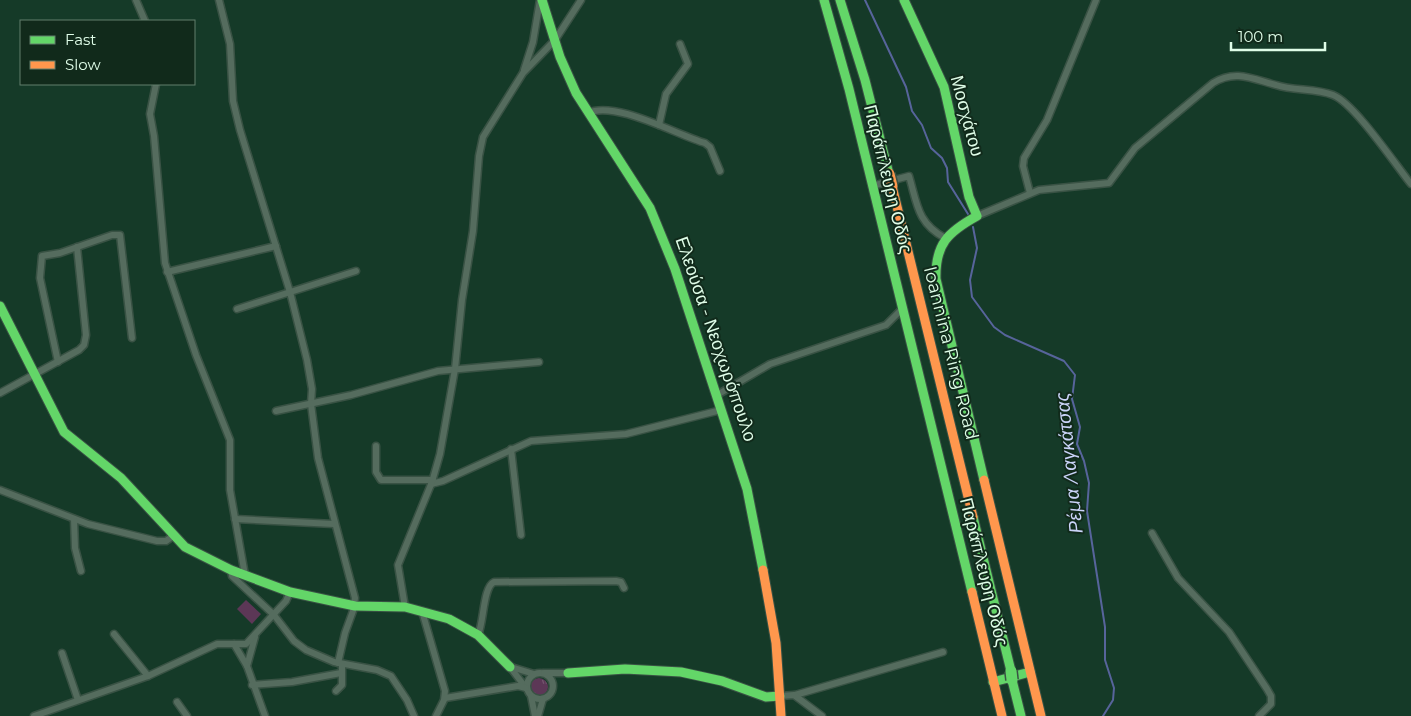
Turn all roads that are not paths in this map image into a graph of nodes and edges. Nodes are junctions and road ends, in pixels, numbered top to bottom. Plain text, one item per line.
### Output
1 (136, 0) edge
2 (219, 0) edge
3 (541, 0) edge
4 (581, 0) edge
5 (824, 0) edge
6 (840, 0) edge
7 (904, 0) edge
8 (1096, 0) edge
9 (145, 20) edge
10 (555, 40) junction
11 (680, 44) dead end
12 (523, 73) junction
13 (156, 85) edge
14 (588, 113) junction
15 (659, 125) junction
16 (720, 171) dead end
17 (1411, 184) edge
18 (872, 186) junction
19 (1030, 192) junction
20 (977, 216) junction
21 (945, 238) junction
22 (276, 246) junction
23 (78, 247) junction
24 (356, 271) dead end
25 (168, 272) junction
26 (290, 292) junction
27 (0, 306) edge
28 (237, 309) dead end
29 (902, 309) junction
30 (132, 338) dead end
31 (58, 362) junction
32 (539, 362) dead end
33 (455, 369) junction
34 (35, 375) junction
35 (0, 393) edge
36 (717, 395) junction
37 (311, 404) junction
38 (721, 410) junction
39 (276, 411) dead end
40 (376, 446) dead end
41 (511, 449) junction
42 (432, 482) junction
43 (0, 490) edge
44 (74, 519) junction
45 (235, 519) junction
46 (334, 524) junction
47 (1152, 533) dead end
48 (521, 535) dead end
49 (173, 536) junction
50 (231, 570) junction
51 (81, 571) dead end
52 (245, 575) junction
53 (624, 588) dead end
54 (290, 592) junction
55 (354, 606) junction
56 (405, 607) junction
57 (422, 611) junction
58 (274, 615) junction
59 (114, 634) dead end
60 (478, 635) junction
61 (255, 636) junction
62 (234, 644) junction
63 (62, 652) dead end
64 (943, 652) dead end
65 (340, 663) junction
66 (247, 666) junction
67 (510, 667) junction
68 (1030, 672) junction
69 (341, 673) junction
70 (543, 673) junction
71 (568, 673) junction
72 (534, 674) junction
73 (148, 676) junction
74 (993, 682) junction
75 (252, 684) junction
76 (553, 686) junction
77 (526, 688) junction
78 (336, 691) dead end
79 (795, 695) junction
80 (531, 696) junction
81 (780, 696) junction
82 (445, 698) junction
83 (543, 699) junction
84 (78, 700) junction
85 (177, 702) dead end
86 (43, 715) edge
87 (34, 716) edge
88 (187, 716) edge
89 (265, 716) edge
90 (414, 716) edge
91 (436, 716) edge
92 (537, 716) edge
93 (780, 716) edge
94 (822, 716) edge
95 (1002, 716) edge
96 (1021, 716) edge
97 (1041, 716) edge
98 (1259, 716) edge

1 - 9 street
2 - 22 street
3 - 10 main road, Ελεούσα - Νεοχωρόπουλο
3 - 12 street
4 - 10 street
5 - 18 main road, Παράπλευρη Οδός
6 - 96 main road, Ioannina Ring Road, bridge
7 - 20 main road, Μοσχάτου
8 - 19 street
10 - 12 street
10 - 14 main road, Ελεούσα - Νεοχωρόπουλο
11 - 15 street
12 - 33 street
13 - 25 street
14 - 15 street
14 - 36 main road, Ελεούσα - Νεοχωρόπουλο
15 - 16 street
17 - 19 street
18 - 21 street
18 - 29 main road, Παράπλευρη Οδός
19 - 20 street
20 - 21 main road
21 - 68 main road, Παράπλευρη Οδός
22 - 25 street
22 - 26 street
23 - 30 street
23 - 31 street
23 - 31 street
24 - 26 street
25 - 45 street
26 - 28 street
26 - 37 street
27 - 34 main road
29 - 36 street
29 - 74 main road, Παράπλευρη Οδός
31 - 34 street
32 - 33 street
33 - 37 street
33 - 42 street
34 - 35 street
34 - 49 main road
36 - 38 main road, Ελεούσα - Νεοχωρόπουλο
37 - 39 street
37 - 46 street
38 - 41 street
38 - 81 main road, Ελεούσα - Νεοχωρόπουλο
40 - 42 street
41 - 42 street
41 - 48 street
42 - 56 street
43 - 44 street
44 - 49 street
44 - 51 street
45 - 46 street
45 - 52 street
46 - 55 street
47 - 98 street
49 - 50 main road
50 - 52 main road
50 - 58 street
52 - 54 main road
53 - 60 street
54 - 55 main road
54 - 58 street
55 - 56 main road
55 - 65 street
56 - 57 main road
57 - 60 main road
57 - 82 street
58 - 61 street
58 - 65 street
59 - 73 street
60 - 67 main road
61 - 62 street
61 - 66 street
62 - 66 street
62 - 73 street
63 - 84 street
64 - 79 street
65 - 69 street
65 - 90 street
66 - 75 street
67 - 72 street
67 - 77 street
68 - 74 main road
68 - 97 main road, Παράπλευρη Οδός
69 - 75 street
69 - 78 street
70 - 71 street
70 - 72 street
70 - 76 street
71 - 76 street
71 - 81 main road
72 - 77 street
73 - 84 street
74 - 95 main road, Παράπλευρη Οδός
75 - 89 street
76 - 83 street
77 - 80 street
77 - 82 street
79 - 81 street
79 - 94 street
80 - 83 street
80 - 92 street
81 - 93 main road, Ελεούσα - Νεοχωρόπουλο
82 - 91 street
83 - 92 street
84 - 86 street
85 - 88 street
86 - 87 street

